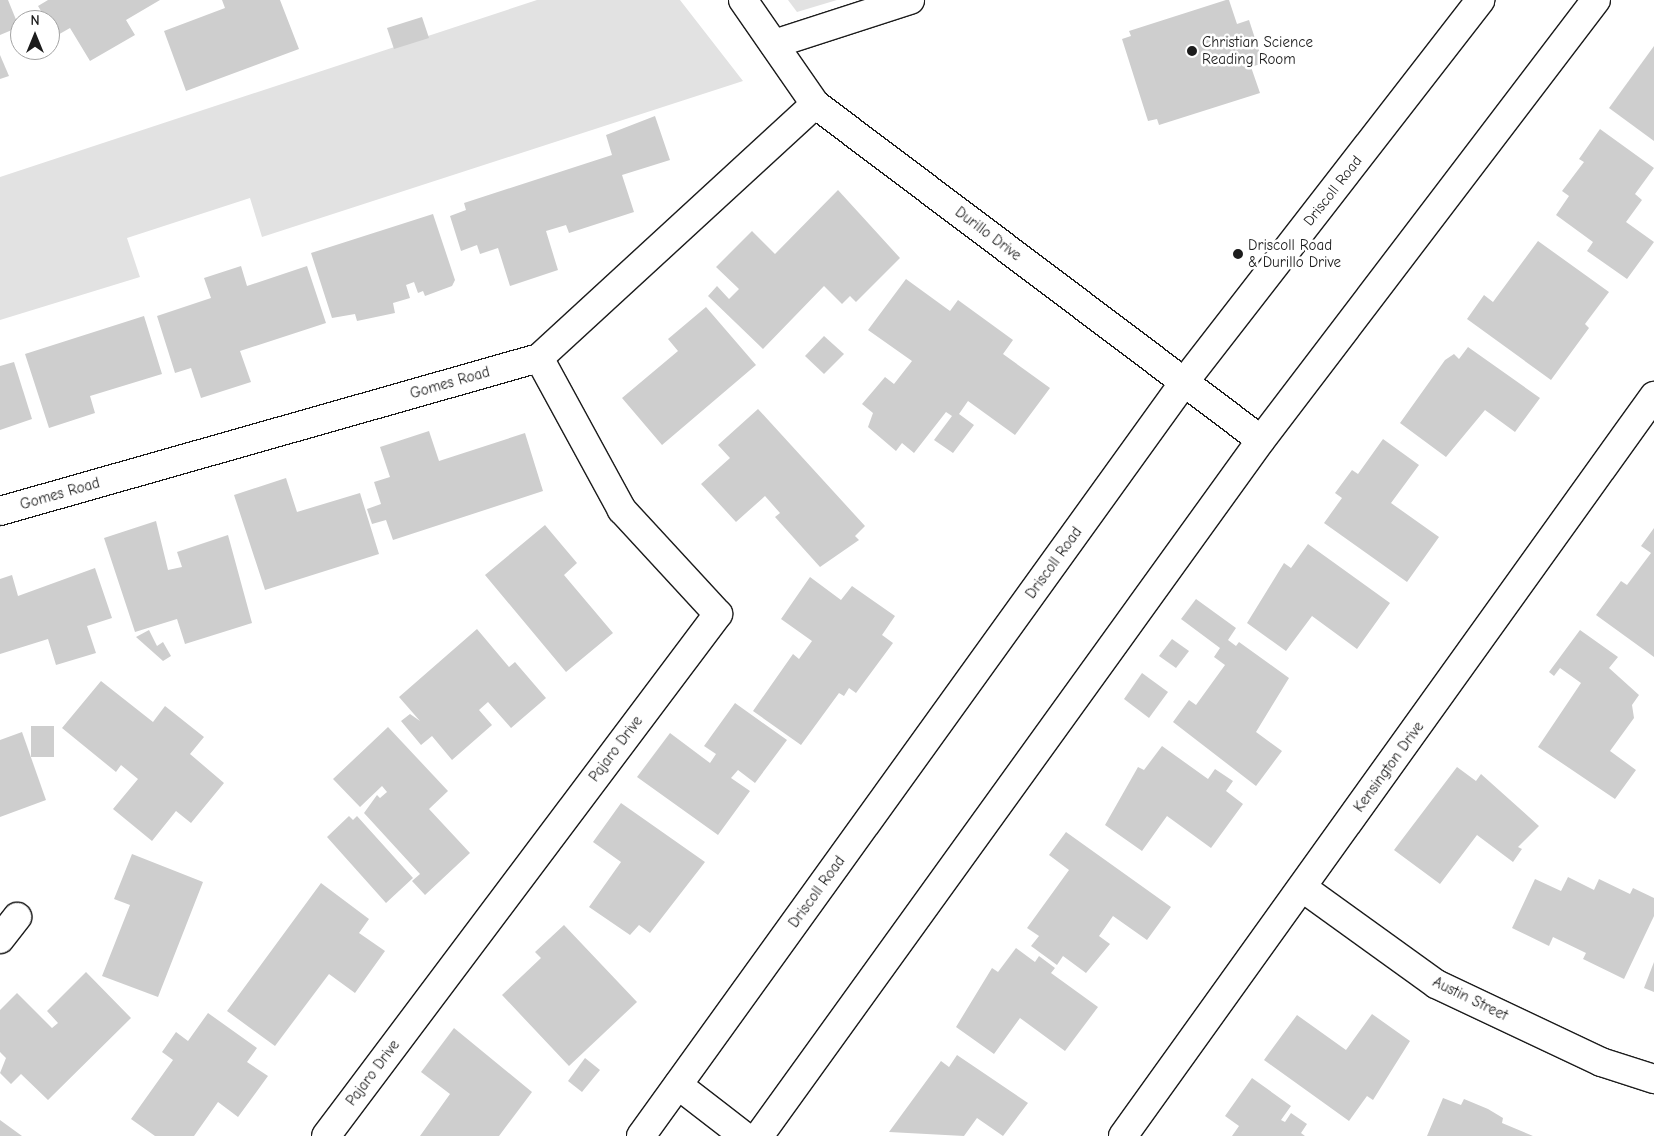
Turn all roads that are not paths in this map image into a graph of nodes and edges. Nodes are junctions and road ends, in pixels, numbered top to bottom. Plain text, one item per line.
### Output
1 (743, 0) edge
2 (910, 0) edge
3 (1481, 0) edge
4 (1596, 0) edge
5 (774, 44) junction
6 (815, 104) junction
7 (539, 358) junction
8 (1185, 381) junction
9 (1654, 396) edge
10 (1261, 440) junction
11 (0, 511) edge
12 (1303, 888) junction
13 (17, 917) dead end
14 (0, 939) edge
15 (1654, 1079) edge
16 (678, 1085) junction
17 (326, 1136) edge
18 (641, 1136) edge
19 (744, 1136) edge
20 (759, 1136) edge
21 (1123, 1136) edge

1 - 5 street, Durillo Drive
2 - 5 street
3 - 8 street, Driscoll Road
4 - 10 street
5 - 6 street, Durillo Drive
6 - 7 street, Gomes Road
6 - 8 street, Durillo Drive
7 - 11 street, Gomes Road
7 - 17 street, Pajaro Drive
8 - 10 street, Durillo Drive
8 - 16 street, Driscoll Road
9 - 12 street, Kensington Drive
10 - 20 street
12 - 15 street, Austin Street
12 - 21 street, Kensington Drive
13 - 14 street
16 - 18 street, Driscoll Road
16 - 19 street

